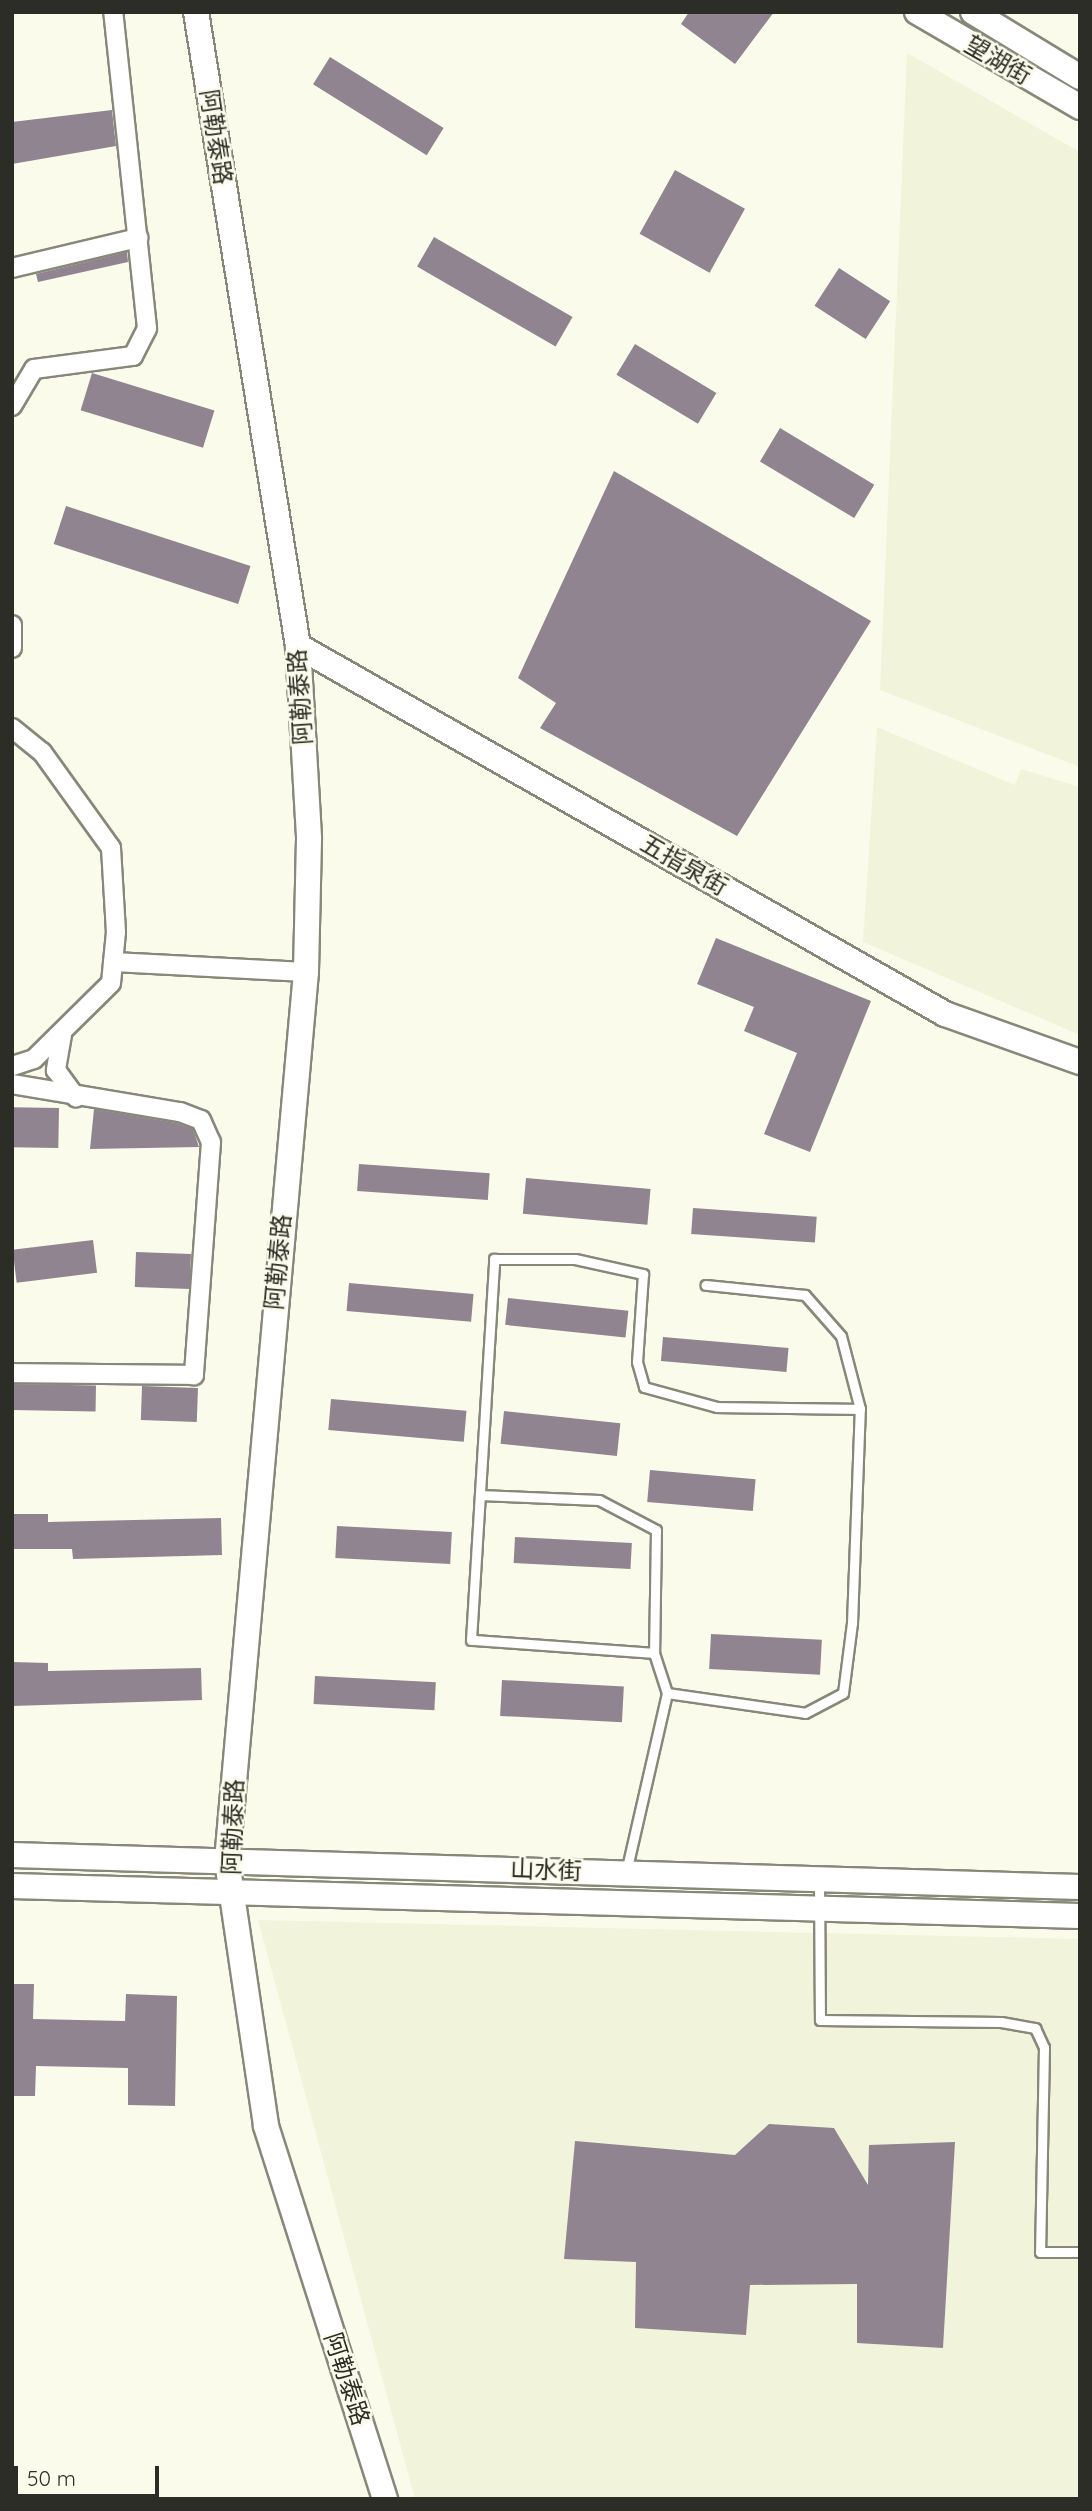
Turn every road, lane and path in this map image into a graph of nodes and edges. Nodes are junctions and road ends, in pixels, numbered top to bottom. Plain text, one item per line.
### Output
1 (113, 12) edge
2 (196, 12) edge
3 (917, 12) edge
4 (973, 12) edge
5 (1080, 77) edge
6 (1080, 107) edge
7 (138, 238) junction
8 (12, 268) edge
9 (12, 406) edge
10 (12, 625) edge
11 (298, 646) junction
12 (12, 648) edge
13 (12, 728) edge
14 (113, 962) junction
15 (306, 972) junction
16 (62, 1035) junction
17 (1080, 1062) edge
18 (12, 1066) edge
19 (12, 1084) edge
20 (76, 1098) junction
21 (706, 1284) dead end
22 (12, 1373) edge
23 (860, 1409) junction
24 (480, 1495) junction
25 (654, 1653) junction
26 (667, 1693) junction
27 (12, 1855) edge
28 (227, 1861) junction
29 (626, 1872) junction
30 (819, 1879) junction
31 (12, 1885) edge
32 (1080, 1887) edge
33 (232, 1892) junction
34 (821, 1909) junction
35 (1080, 1916) edge
36 (1080, 2252) edge
37 (385, 2499) edge

1 - 7 street
2 - 11 street, 阿勒泰路
3 - 6 street, 望湖街
4 - 5 street, 望湖街
7 - 8 street
7 - 9 street
10 - 12 street
11 - 15 street, 阿勒泰路
11 - 17 street, 五指泉街
13 - 14 street
14 - 15 street
14 - 16 street
15 - 28 street, 阿勒泰路
16 - 18 street
16 - 20 street
19 - 20 street
20 - 22 street
21 - 23 lane
23 - 24 lane
23 - 26 lane
24 - 25 lane
24 - 25 lane
25 - 26 lane
26 - 29 lane
27 - 28 street, 山水街
28 - 29 street, 山水街
28 - 33 street, 阿勒泰路
29 - 30 street, 山水街
30 - 32 street, 山水街
30 - 34 lane
31 - 33 street, 山水街
33 - 34 street, 山水街
33 - 37 street, 阿勒泰路
34 - 35 street, 山水街
34 - 36 lane

